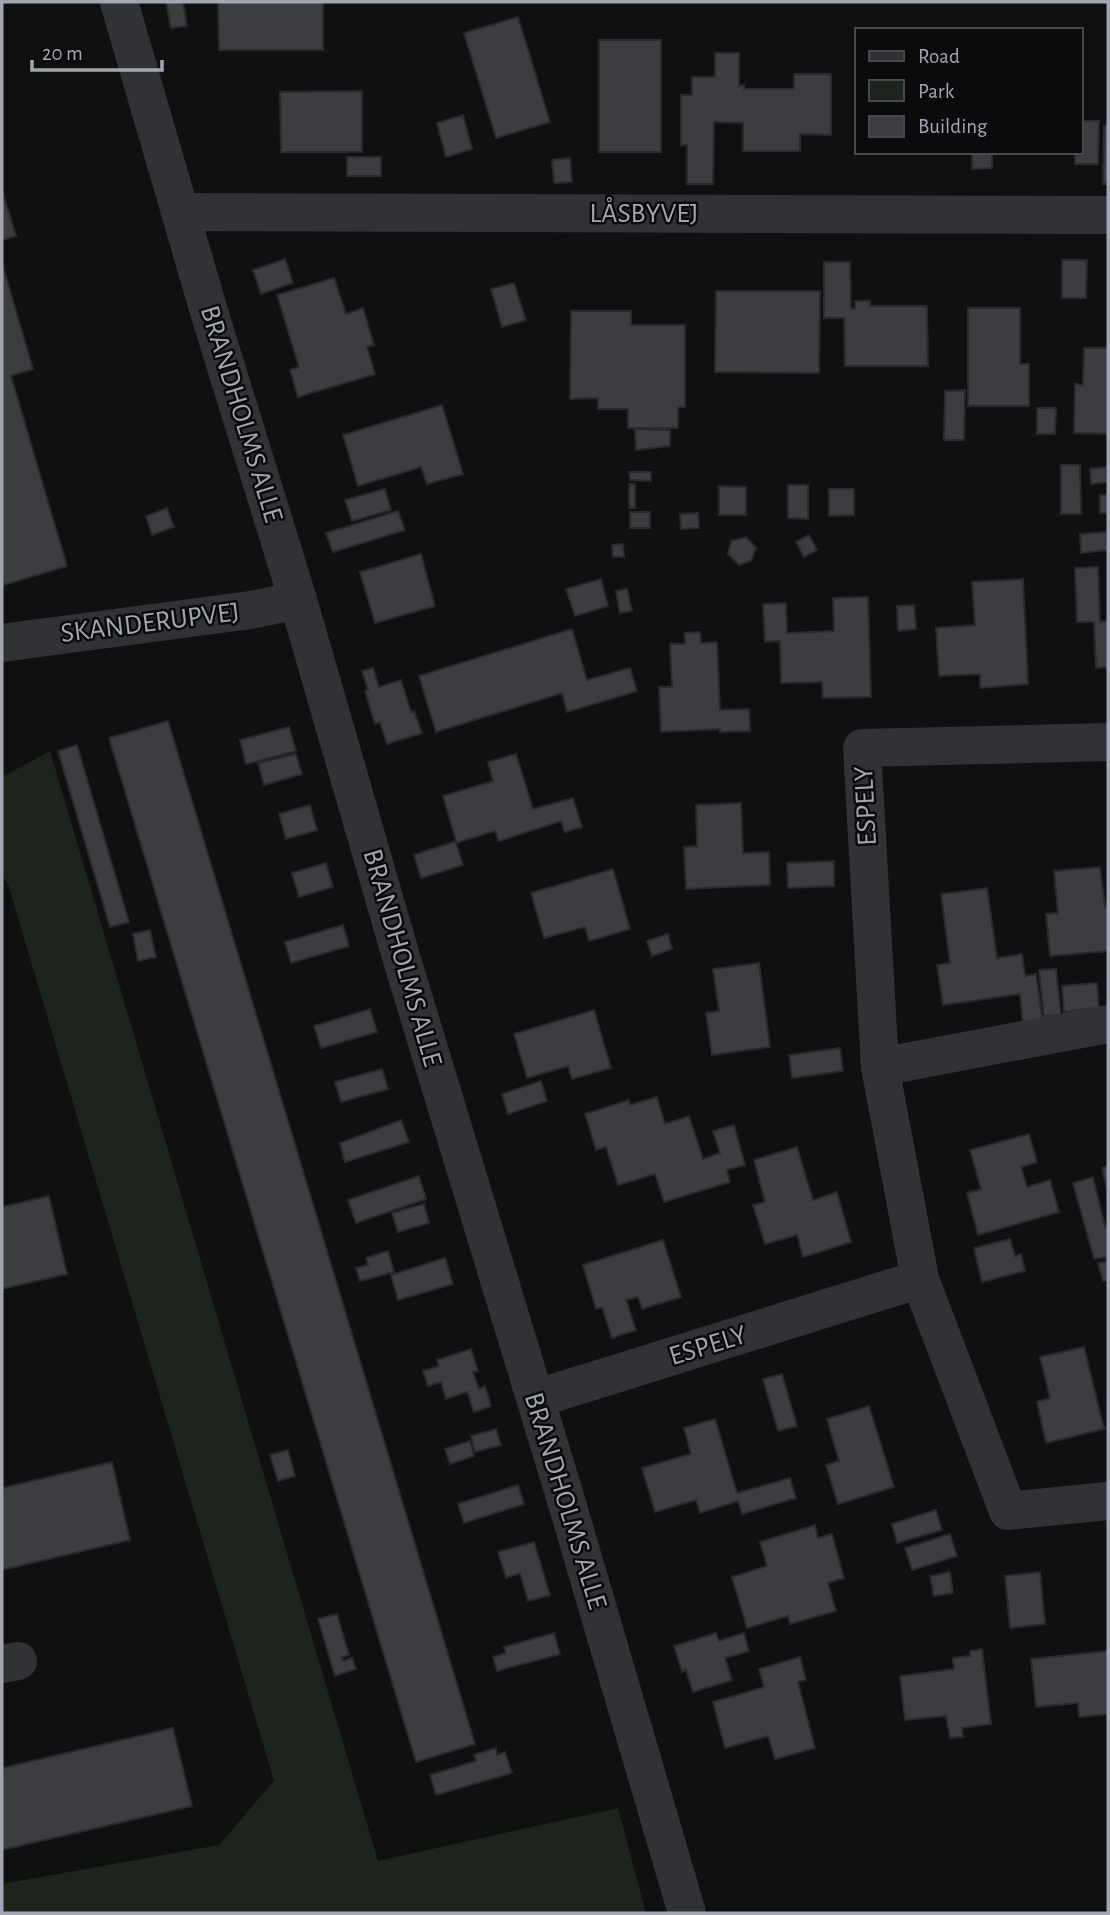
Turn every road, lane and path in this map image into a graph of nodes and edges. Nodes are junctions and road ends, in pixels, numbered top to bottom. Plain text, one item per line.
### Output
1 (119, 2) edge
2 (180, 212) junction
3 (1108, 215) edge
4 (298, 600) junction
5 (2, 643) edge
6 (1108, 742) edge
7 (1108, 1024) edge
8 (880, 1067) junction
9 (920, 1279) junction
10 (535, 1399) junction
11 (1108, 1501) edge
12 (687, 1913) edge

1 - 2 street, BRANDHOLMS ALLE
2 - 3 street, LÅSBYVEJ
2 - 4 street, BRANDHOLMS ALLE
4 - 5 street, SKANDERUPVEJ
4 - 10 street, BRANDHOLMS ALLE
6 - 8 street, ESPELY
7 - 8 street
8 - 9 street, ESPELY
9 - 10 street, ESPELY
9 - 11 street, ESPELY
10 - 12 street, BRANDHOLMS ALLE

